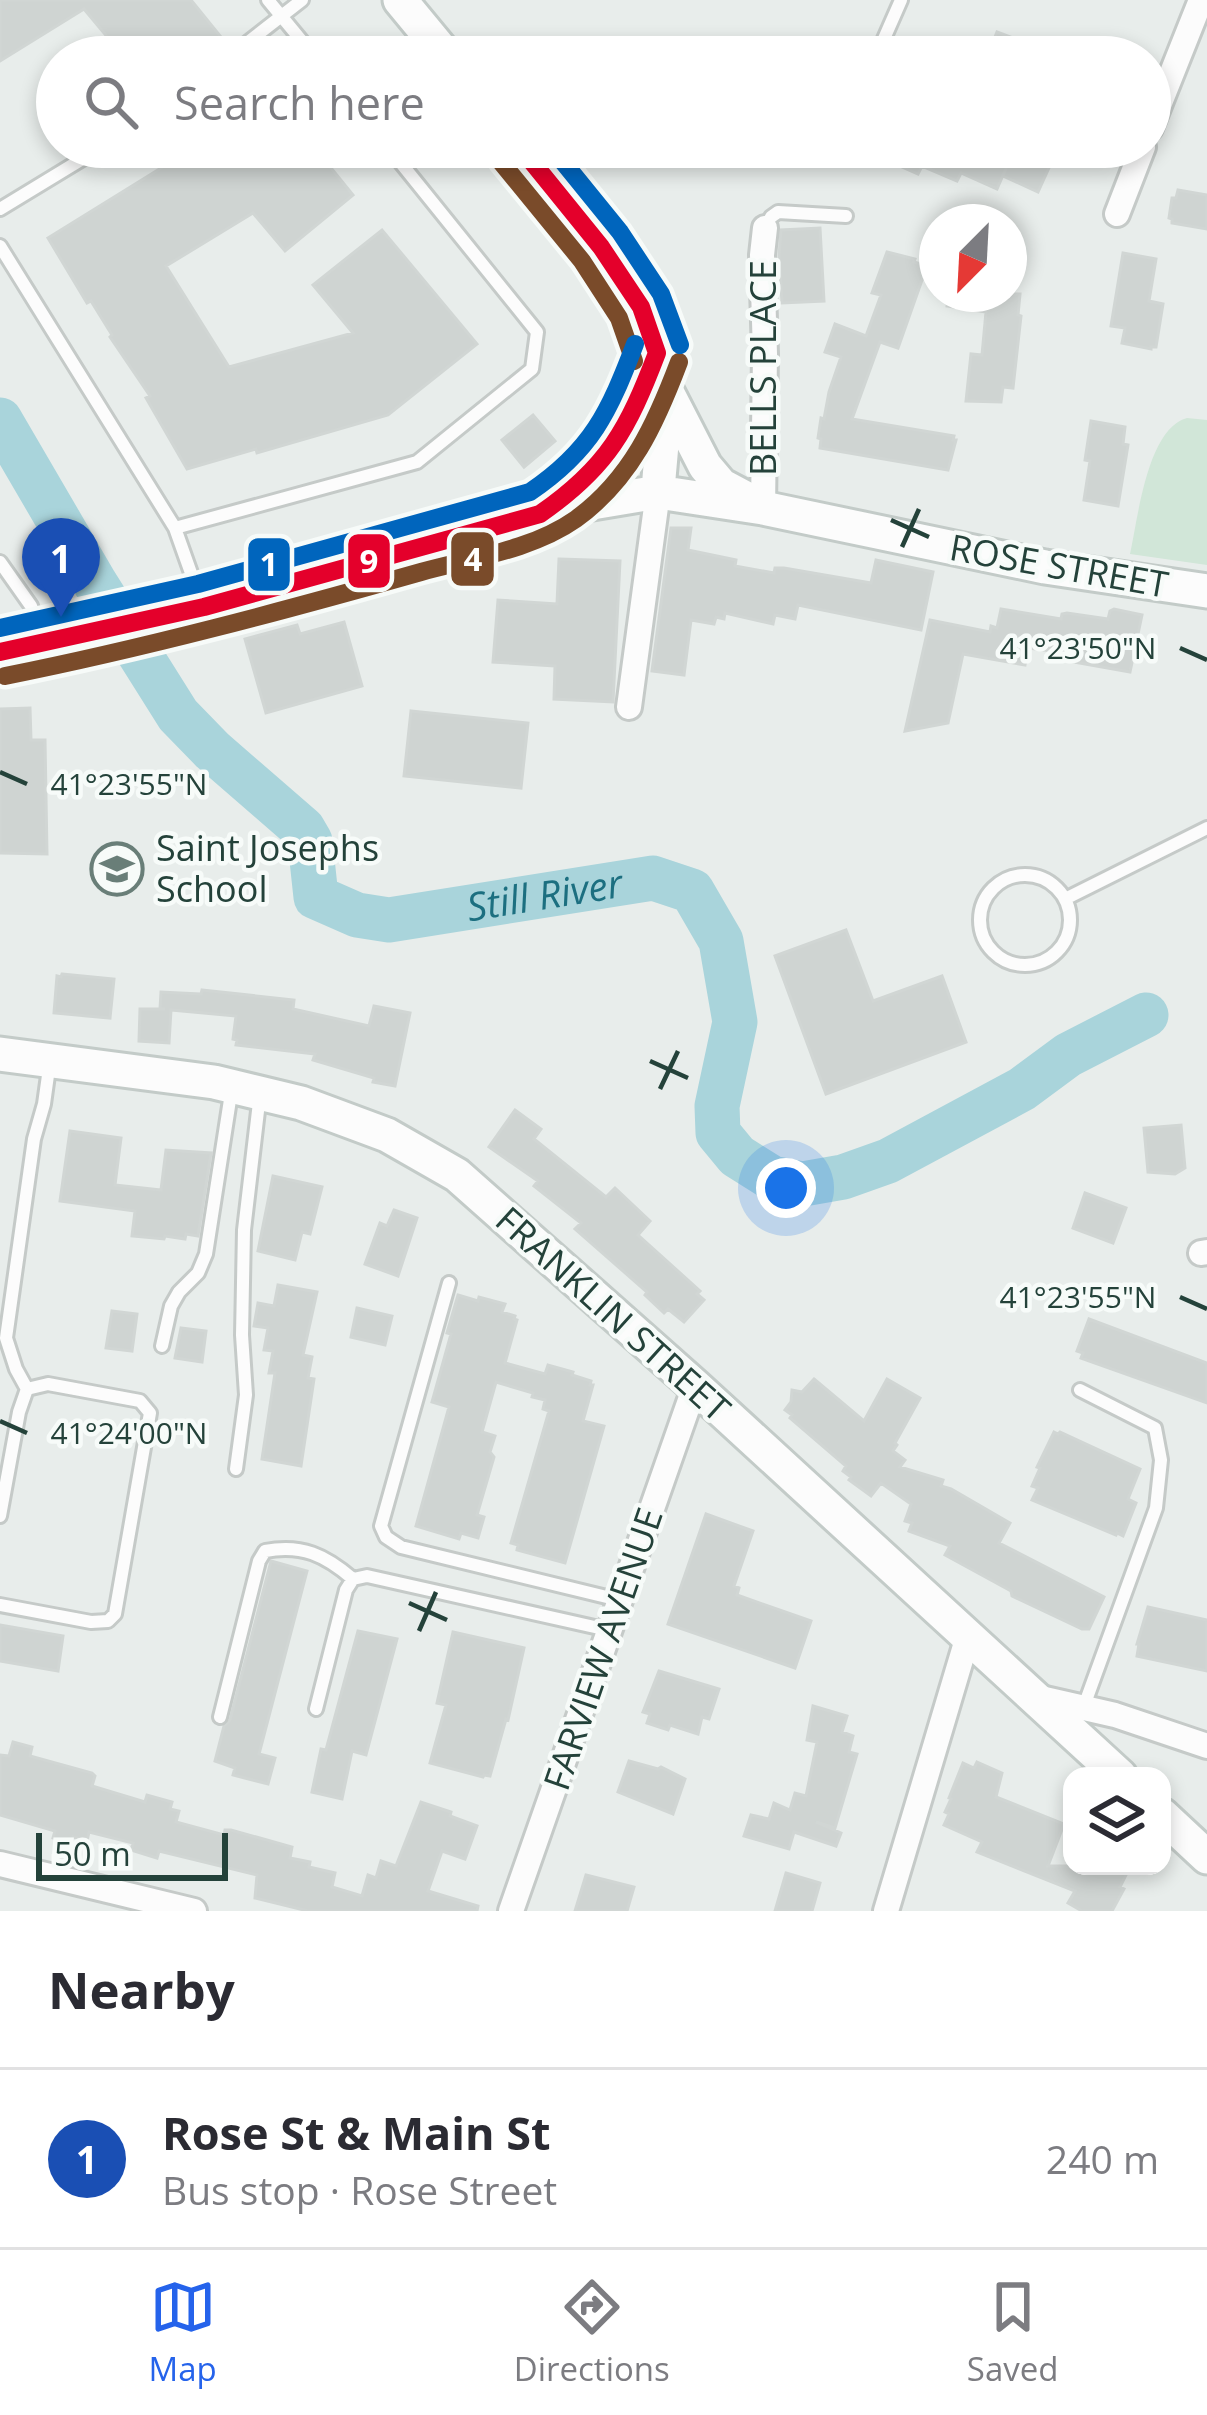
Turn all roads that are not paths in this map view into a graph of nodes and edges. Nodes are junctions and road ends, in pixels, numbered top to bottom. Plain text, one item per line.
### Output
1 (268, 0) edge
2 (302, 0) edge
3 (400, 0) edge
4 (901, 0) edge
5 (1201, 0) edge
6 (281, 16) junction
7 (256, 36) edge
8 (298, 36) edge
9 (430, 36) edge
10 (888, 36) edge
11 (1171, 75) edge
12 (67, 168) edge
13 (405, 168) edge
14 (537, 168) edge
15 (1135, 168) edge
16 (0, 209) edge
17 (1117, 214) dead end
18 (845, 216) dead end
19 (765, 228) joint
20 (0, 246) edge
21 (660, 369) junction
22 (658, 491) junction
23 (763, 508) junction
24 (540, 514) junction
25 (175, 528) junction
26 (0, 562) edge
27 (1207, 591) edge
28 (189, 610) junction
29 (51, 643) junction
30 (0, 652) edge
31 (629, 707) dead end
32 (1207, 828) edge
33 (1065, 899) junction
34 (0, 1054) edge
35 (50, 1060) junction
36 (247, 1090) junction
37 (0, 1264) edge
38 (16, 1271) junction
39 (449, 1282) dead end
40 (162, 1346) dead end
41 (694, 1386) junction
42 (27, 1389) junction
43 (1080, 1390) dead end
44 (236, 1469) dead end
45 (0, 1516) edge
46 (353, 1579) junction
47 (620, 1600) junction
48 (0, 1605) edge
49 (610, 1630) junction
50 (968, 1636) junction
51 (1034, 1697) junction
52 (1084, 1706) junction
53 (316, 1709) dead end
54 (220, 1717) dead end
55 (1207, 1746) edge
56 (1110, 1767) edge
57 (1171, 1824) edge
58 (1207, 1857) edge
59 (0, 1864) edge
60 (194, 1911) edge
61 (512, 1911) edge
62 (886, 1911) edge

1 - 6 lane
2 - 6 lane
3 - 9 street
4 - 10 lane
5 - 11 street
6 - 7 lane
6 - 8 lane
12 - 16 lane
13 - 25 lane
14 - 21 street
15 - 17 street
18 - 19 lane
19 - 23 street, BELLS PLACE
20 - 25 lane
21 - 22 street
21 - 23 street
21 - 24 street
22 - 23 street, ROSE STREET
22 - 24 street, ROSE STREET
22 - 31 street
23 - 27 street, ROSE STREET
24 - 28 street, ROSE STREET
25 - 28 lane
26 - 29 lane
28 - 29 street, ROSE STREET
29 - 30 street, ROSE STREET
32 - 33 lane
33 - 33 lane
34 - 35 street, FRANKLIN STREET
35 - 36 street, FRANKLIN STREET
35 - 38 lane
36 - 40 lane
36 - 41 street, FRANKLIN STREET
36 - 44 lane
37 - 38 lane
38 - 42 lane
39 - 47 lane
41 - 47 street, FARVIEW AVENUE
41 - 50 street, FRANKLIN STREET
42 - 45 lane
42 - 48 lane
43 - 52 lane
46 - 49 lane
46 - 53 lane
46 - 54 lane
47 - 49 street, FARVIEW AVENUE
49 - 61 street, FARVIEW AVENUE
50 - 51 street, FRANKLIN STREET
50 - 62 street
51 - 52 street
51 - 56 street, FRANKLIN STREET
52 - 55 street
57 - 58 street
59 - 60 street

